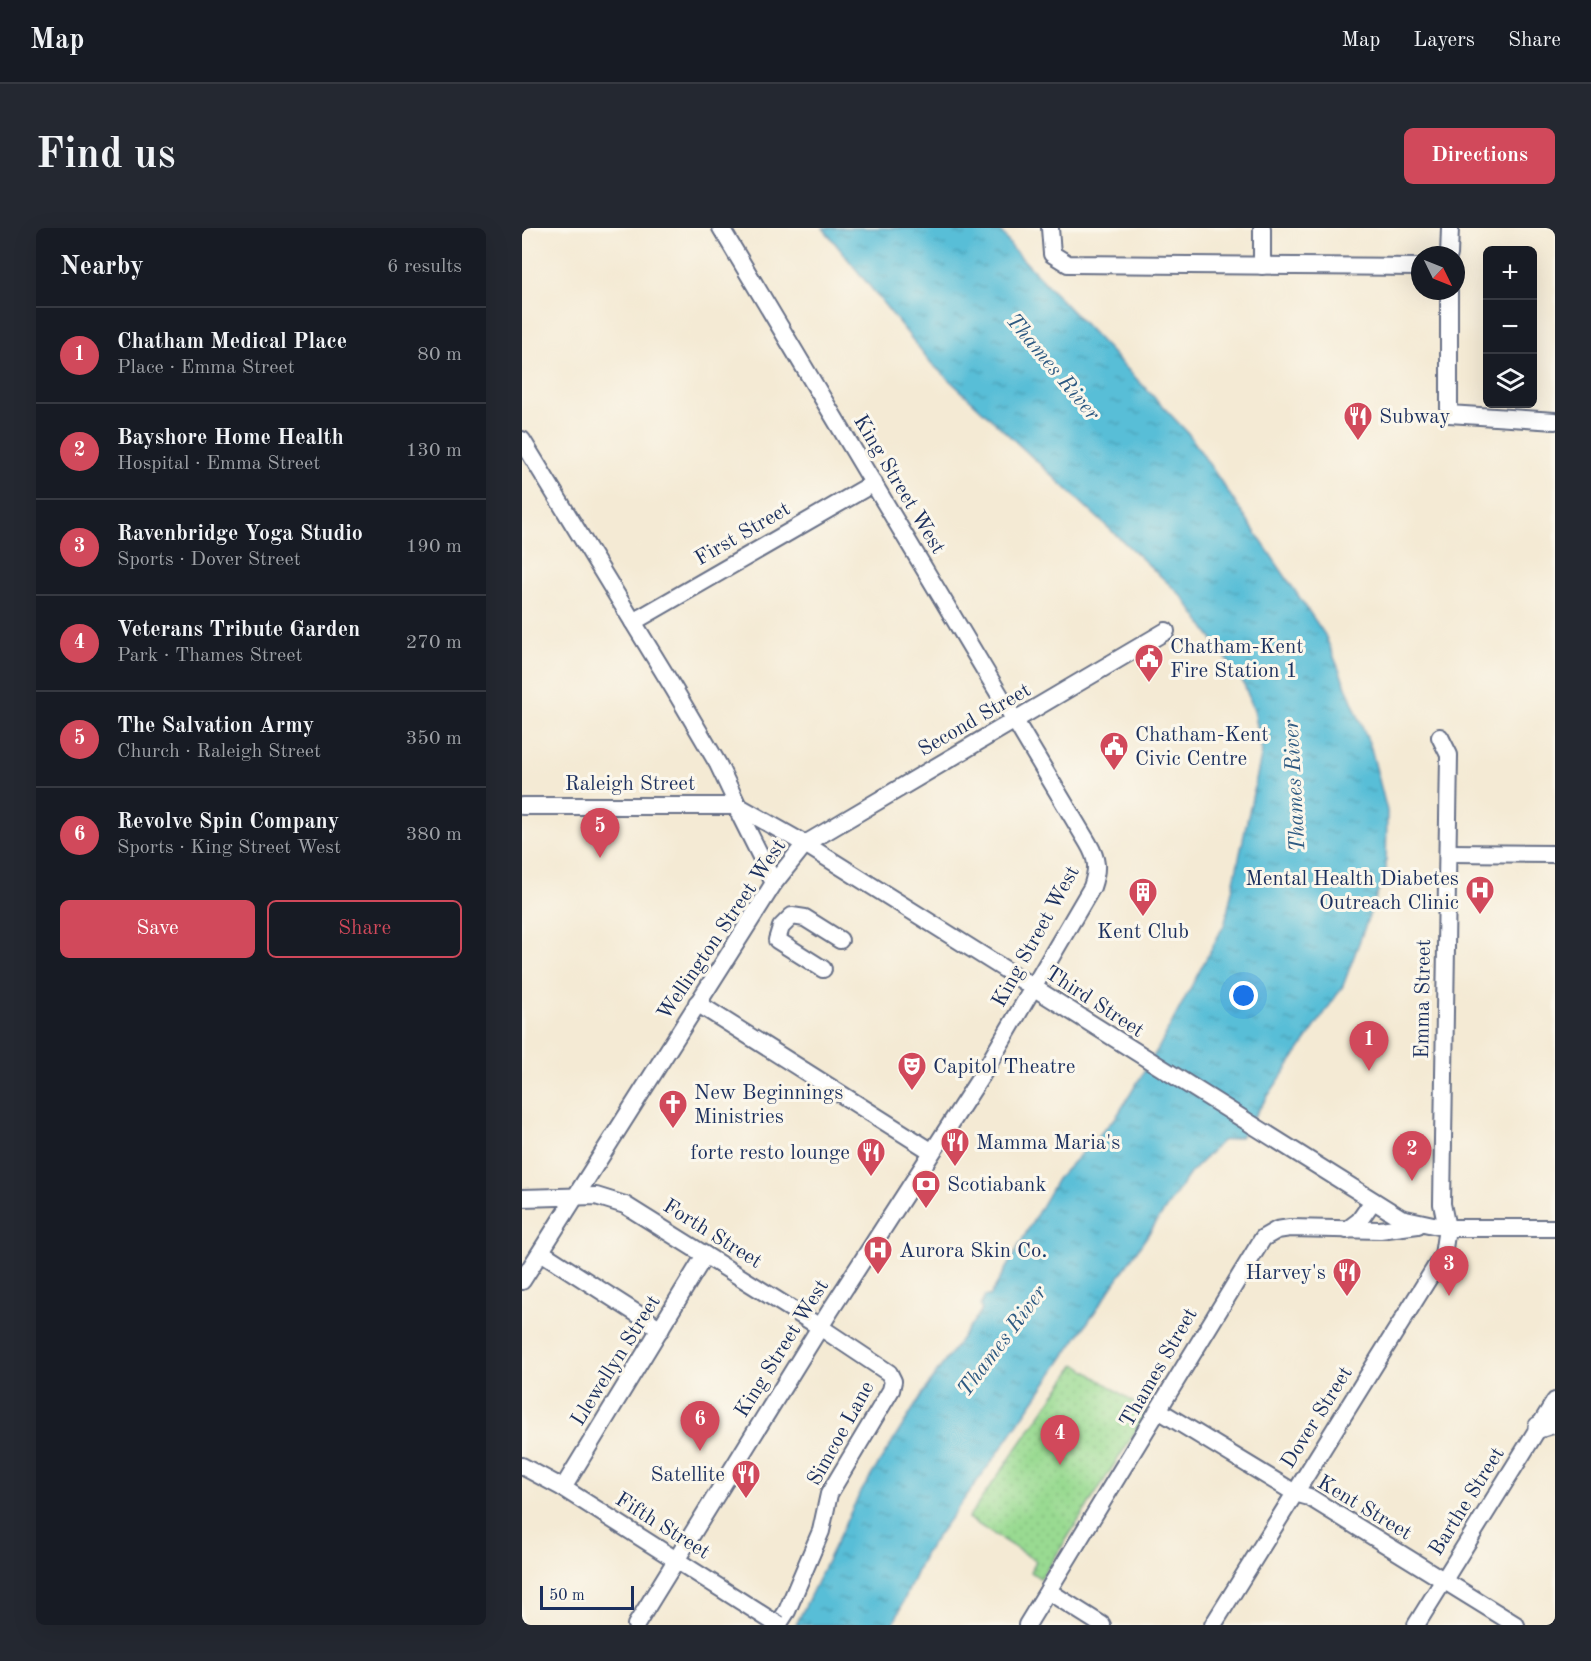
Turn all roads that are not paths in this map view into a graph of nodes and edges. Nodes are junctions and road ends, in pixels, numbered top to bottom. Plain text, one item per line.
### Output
1 (721, 228) edge
2 (1050, 228) edge
3 (1262, 228) edge
4 (1450, 228) edge
5 (1449, 246) edge
6 (1262, 266) junction
7 (1411, 267) edge
8 (1449, 300) edge
9 (1555, 422) edge
10 (522, 440) edge
11 (874, 483) junction
12 (633, 622) junction
13 (1166, 631) dead end
14 (1015, 721) junction
15 (1440, 737) dead end
16 (522, 806) edge
17 (738, 806) junction
18 (805, 844) junction
19 (1448, 854) junction
20 (1555, 854) edge
21 (774, 883) junction
22 (840, 940) dead end
23 (823, 969) dead end
24 (1033, 987) junction
25 (697, 1003) junction
26 (931, 1151) junction
27 (576, 1197) junction
28 (522, 1198) edge
29 (1373, 1202) junction
30 (1425, 1224) junction
31 (1447, 1228) junction
32 (1555, 1228) edge
33 (1347, 1230) junction
34 (541, 1252) junction
35 (705, 1255) junction
36 (522, 1281) edge
37 (820, 1327) junction
38 (661, 1329) junction
39 (1555, 1401) edge
40 (1160, 1411) junction
41 (1547, 1425) edge
42 (522, 1466) edge
43 (562, 1488) junction
44 (1295, 1493) junction
45 (675, 1560) junction
46 (1443, 1580) junction
47 (1048, 1591) junction
48 (776, 1624) edge
49 (636, 1625) edge
50 (1027, 1625) edge
51 (1102, 1625) edge
52 (1213, 1625) edge
53 (1416, 1625) edge
54 (1516, 1625) edge

1 - 11 street, King Street West
2 - 6 street
3 - 6 street
4 - 5 street
6 - 7 street
8 - 9 street
10 - 12 street
11 - 12 street, First Street
11 - 14 street, King Street West
12 - 17 street
13 - 14 street, Second Street
14 - 18 street, Second Street
14 - 24 street, King Street West
15 - 19 street, Emma Street
16 - 17 street, Raleigh Street
17 - 18 street, Wellington Street West
17 - 21 street
18 - 21 street, Wellington Street West
18 - 24 street, Third Street
19 - 20 street
19 - 31 street, Emma Street
21 - 25 street, Wellington Street West
22 - 23 street
24 - 26 street, King Street West
24 - 29 street, Third Street
25 - 26 street
25 - 27 street, Wellington Street West
26 - 37 street, King Street West
27 - 28 street, Forth Street
27 - 34 street, Wellington Street West
27 - 35 street, Forth Street
29 - 30 street, Third Street
29 - 33 street
30 - 31 street
30 - 33 street, Thames Street
31 - 32 street
31 - 44 street, Dover Street
33 - 40 street, Thames Street
34 - 36 street, Wellington Street West
34 - 38 street
35 - 37 street, Forth Street
35 - 38 street, Llewellyn Street
37 - 45 street, King Street West
37 - 48 street, Simcoe Lane
38 - 43 street, Llewellyn Street
39 - 41 street, Barthe Street
40 - 44 street, Kent Street
40 - 47 street, Thames Street
41 - 46 street, Barthe Street
42 - 43 street, Fifth Street
43 - 45 street, Fifth Street
44 - 46 street, Kent Street
44 - 52 street, Dover Street
45 - 48 street, Fifth Street
45 - 49 street, King Street West
46 - 53 street, Barthe Street
46 - 54 street, Kent Street
47 - 50 street, Thames Street
47 - 51 street

